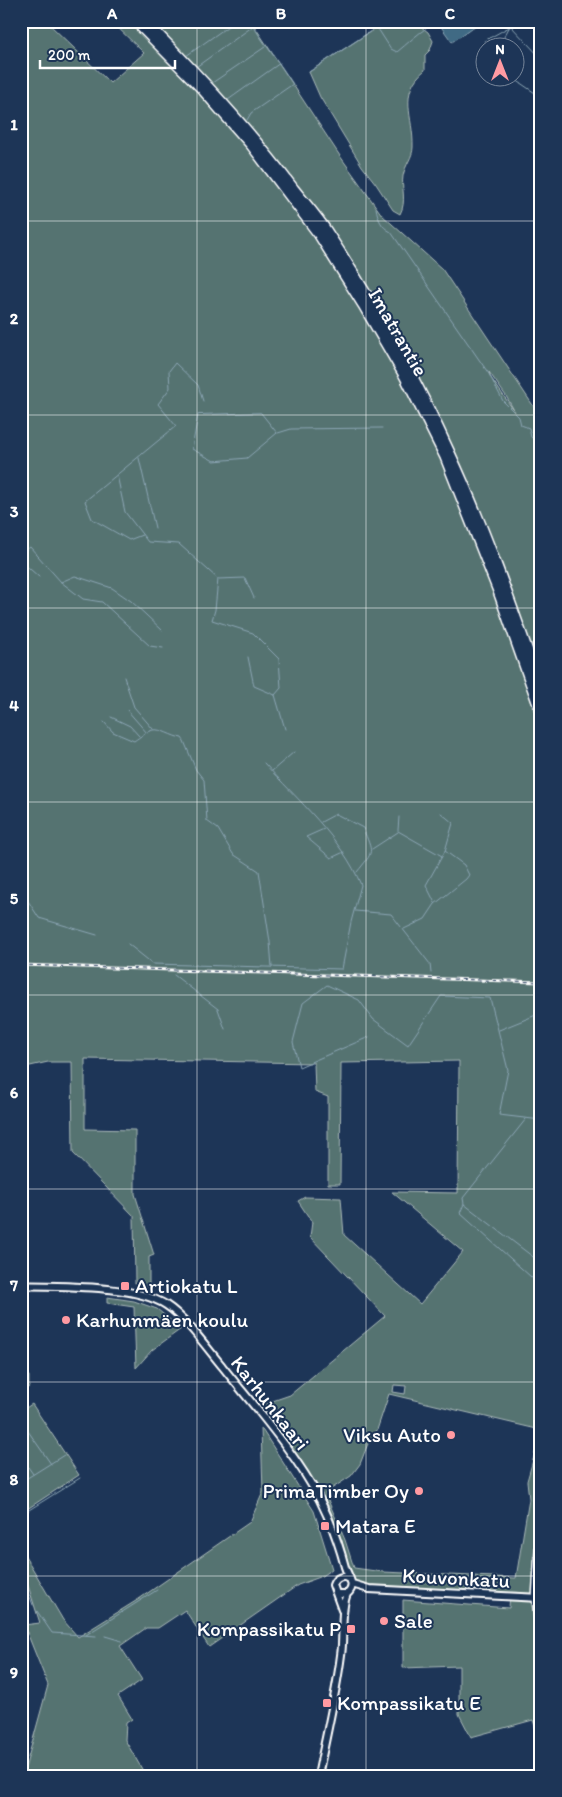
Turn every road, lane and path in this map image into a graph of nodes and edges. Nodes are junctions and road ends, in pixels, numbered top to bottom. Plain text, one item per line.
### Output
1 (135, 21) edge
2 (145, 21) edge
3 (541, 688) edge
4 (541, 713) edge
5 (21, 1285) edge
6 (541, 1536) edge
7 (342, 1557) junction
8 (340, 1577) junction
9 (351, 1582) junction
10 (370, 1589) junction
11 (349, 1593) junction
12 (337, 1594) junction
13 (539, 1598) edge
14 (343, 1622) junction
15 (541, 1640) edge
16 (318, 1776) edge

1 - 4 highway, Imatrantie
2 - 3 highway, Imatrantie
5 - 7 street, Karhunkaari
6 - 13 highway
7 - 8 street, Karhunkaari
7 - 9 street, Karhunkaari
8 - 9 street
8 - 12 street
9 - 10 street, Kouvonkatu
9 - 11 street
10 - 11 street, Kouvonkatu
10 - 13 street, Kouvonkatu
11 - 12 street
11 - 14 street
12 - 14 street
13 - 15 highway
14 - 16 street

